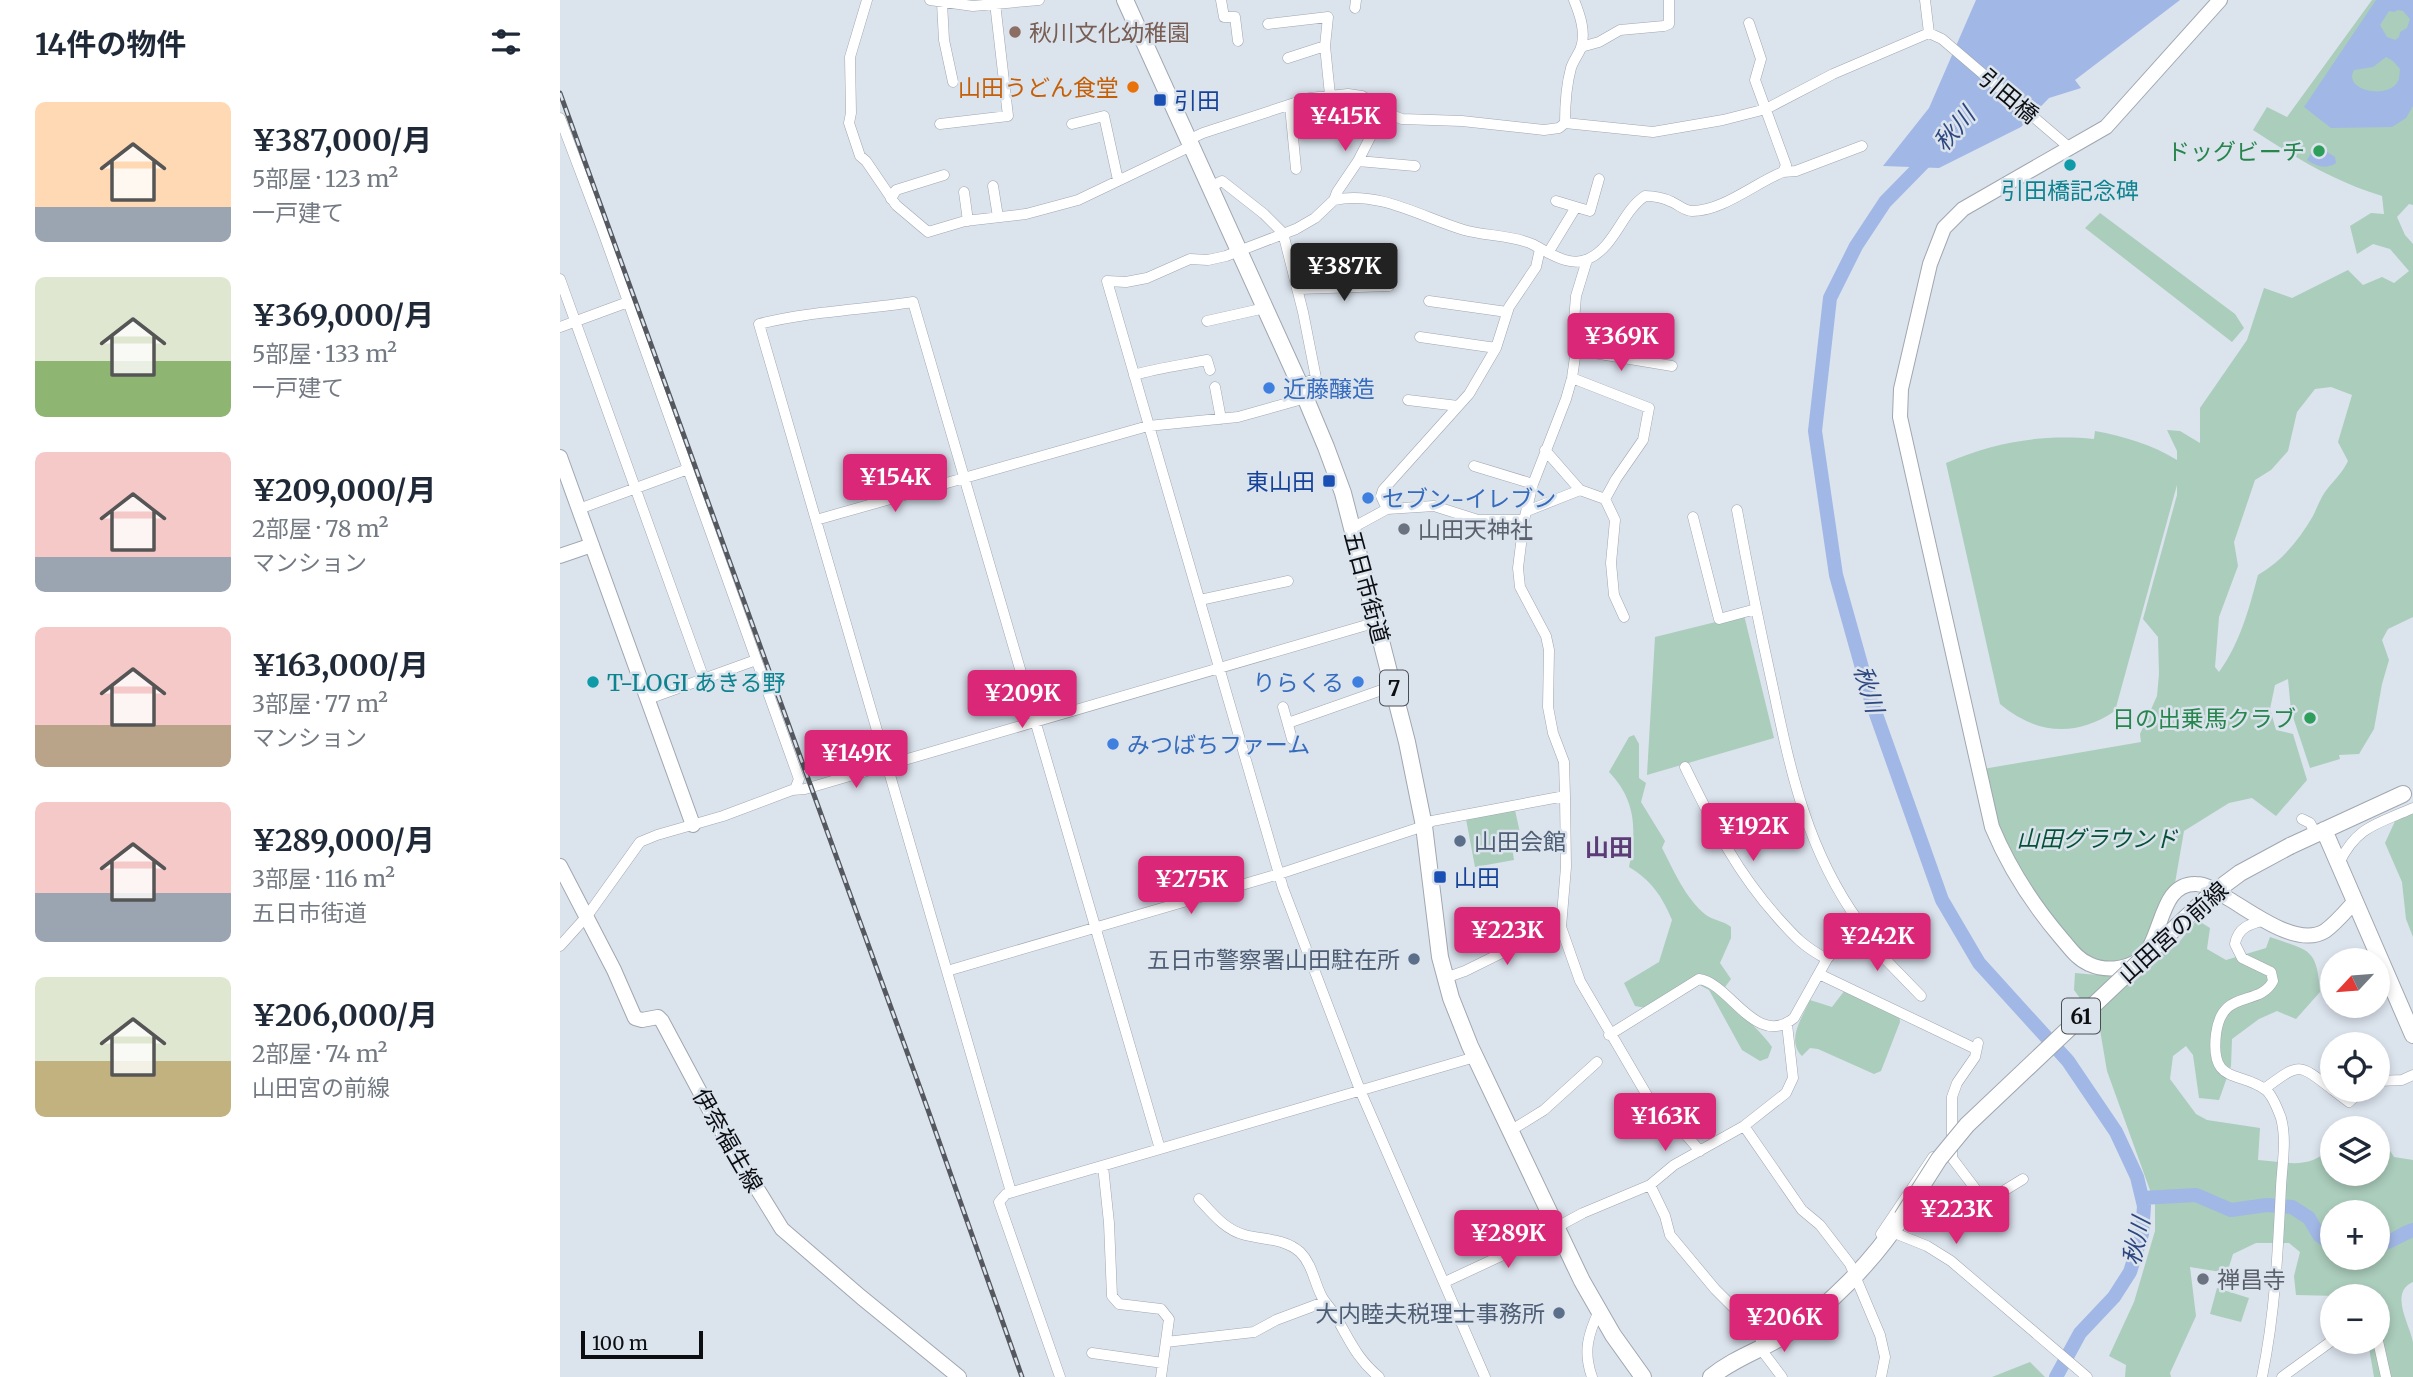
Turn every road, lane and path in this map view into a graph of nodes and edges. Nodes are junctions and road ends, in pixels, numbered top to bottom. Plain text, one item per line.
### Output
1 (867, 0) edge
2 (930, 0) edge
3 (1039, 0) edge
4 (1125, 0) edge
5 (1221, 0) edge
6 (1574, 0) edge
7 (1669, 0) edge
8 (1925, 0) edge
9 (2220, 0) edge
10 (942, 3) junction
11 (995, 3) junction
12 (1749, 23) dead end
13 (1268, 24) dead end
14 (1929, 33) junction
15 (1238, 41) dead end
16 (1325, 46) junction
17 (1581, 47) junction
18 (1288, 58) dead end
19 (953, 82) dead end
20 (1330, 95) junction
21 (1290, 106) junction
22 (1766, 109) junction
23 (1379, 110) junction
24 (1565, 123) junction
25 (940, 124) dead end
26 (1072, 124) dead end
27 (562, 126) edge
28 (1190, 143) junction
29 (1862, 146) dead end
30 (2068, 146) junction
31 (1359, 160) junction
32 (1415, 166) dead end
33 (1296, 169) dead end
34 (1783, 172) junction
35 (944, 175) dead end
36 (1599, 179) dead end
37 (1118, 180) junction
38 (993, 186) dead end
39 (1210, 187) junction
40 (964, 192) dead end
41 (891, 199) junction
42 (1334, 200) junction
43 (1556, 201) dead end
44 (1576, 207) junction
45 (998, 217) junction
46 (968, 221) junction
47 (1283, 233) junction
48 (1239, 251) junction
49 (1544, 251) junction
50 (1587, 260) junction
51 (560, 279) edge
52 (1389, 286) dead end
53 (1297, 289) junction
54 (1429, 301) dead end
55 (628, 302) junction
56 (1265, 308) junction
57 (1507, 312) junction
58 (1207, 321) dead end
59 (575, 322) junction
60 (560, 327) edge
61 (1420, 337) dead end
62 (1496, 348) junction
63 (1576, 351) junction
64 (1672, 366) dead end
65 (1210, 370) dead end
66 (1134, 375) junction
67 (1572, 377) junction
68 (1215, 387) dead end
69 (1303, 392) junction
70 (1408, 400) dead end
71 (1458, 407) junction
72 (1221, 419) junction
73 (1148, 426) junction
74 (1545, 450) junction
75 (560, 457) edge
76 (1474, 466) dead end
77 (688, 469) junction
78 (965, 478) junction
79 (1533, 484) junction
80 (635, 488) junction
81 (1580, 490) junction
82 (1605, 499) junction
83 (579, 509) junction
84 (1387, 509) junction
85 (1737, 510) dead end
86 (1525, 515) junction
87 (1693, 517) dead end
88 (816, 520) junction
89 (1352, 528) junction
90 (592, 545) junction
91 (560, 556) edge
92 (1288, 581) dead end
93 (1199, 600) junction
94 (1756, 608) junction
95 (1624, 617) dead end
96 (1377, 622) junction
97 (756, 660) junction
98 (1219, 668) junction
99 (704, 679) junction
100 (1393, 685) junction
101 (648, 699) junction
102 (1283, 707) dead end
103 (1036, 721) junction
104 (1288, 723) junction
105 (1292, 738) dead end
106 (887, 765) junction
107 (1685, 767) dead end
108 (795, 789) junction
109 (2403, 794) dead end
110 (1565, 796) junction
111 (2413, 808) edge
112 (2302, 819) dead end
113 (693, 825) junction
114 (1424, 826) junction
115 (2320, 832) junction
116 (2339, 863) junction
117 (560, 866) edge
118 (1279, 874) junction
119 (2356, 901) junction
120 (587, 916) junction
121 (2266, 919) junction
122 (1561, 927) junction
123 (1097, 928) junction
124 (1855, 928) junction
125 (560, 946) edge
126 (1827, 959) junction
127 (947, 971) junction
128 (1819, 974) junction
129 (1445, 978) junction
130 (1921, 996) dead end
131 (1787, 1024) junction
132 (1609, 1035) junction
133 (2413, 1035) edge
134 (1475, 1057) junction
135 (1597, 1062) dead end
136 (2413, 1075) edge
137 (2320, 1080) edge
138 (2390, 1081) edge
139 (2264, 1089) junction
140 (1360, 1090) junction
141 (1744, 1126) junction
142 (1510, 1131) junction
143 (1952, 1131) junction
144 (1160, 1149) junction
145 (1700, 1152) junction
146 (1103, 1166) junction
147 (2023, 1179) dead end
148 (1650, 1185) junction
149 (1011, 1192) junction
150 (1199, 1199) dead end
151 (1556, 1227) junction
152 (1892, 1232) junction
153 (1877, 1253) junction
154 (1855, 1276) junction
155 (1445, 1282) junction
156 (1324, 1302) junction
157 (1599, 1311) junction
158 (1166, 1342) junction
159 (1762, 1347) junction
160 (2320, 1349) edge
161 (1092, 1353) dead end
162 (2381, 1354) edge
163 (1163, 1363) junction
164 (2262, 1374) edge
165 (959, 1377) edge
166 (1060, 1377) edge
167 (1161, 1377) edge
168 (1379, 1377) edge
169 (1485, 1377) edge
170 (1592, 1377) edge
171 (1643, 1377) edge
172 (1711, 1377) edge
173 (1782, 1377) edge
174 (1881, 1377) edge
175 (2087, 1377) edge
176 (2282, 1377) edge
177 (2386, 1377) edge

1 - 41 street
2 - 10 street
3 - 11 street
4 - 28 main road, 五日市街道 / 7
5 - 15 street
6 - 17 street
7 - 17 street
8 - 14 street
9 - 30 street
10 - 11 street
10 - 19 street
11 - 25 street
12 - 22 street
13 - 16 street
14 - 22 street
14 - 30 street, 引田橋
16 - 18 street
16 - 20 street
17 - 24 street
20 - 21 street
20 - 23 street
21 - 28 street
21 - 33 street
22 - 24 street
22 - 34 street
23 - 24 street
23 - 31 street
26 - 37 street
27 - 55 street
28 - 37 street
28 - 39 main road, 五日市街道 / 7
29 - 34 street
30 - 121 street
31 - 32 street
31 - 42 street
34 - 50 street
35 - 41 street
36 - 44 street
37 - 45 street
38 - 45 street
39 - 47 street
39 - 48 main road, 五日市街道 / 7
40 - 46 street
41 - 46 street
42 - 47 street
42 - 49 street
43 - 44 street
44 - 49 street
45 - 46 street
47 - 48 street
47 - 53 street
48 - 56 main road, 五日市街道 / 7
48 - 66 street
49 - 50 street
49 - 57 street
50 - 63 street
51 - 59 street
52 - 53 street
53 - 69 street
54 - 57 street
55 - 59 street
55 - 77 street
56 - 58 street
56 - 69 main road, 五日市街道 / 7
57 - 62 street
59 - 60 street
59 - 80 street
61 - 62 street
62 - 71 street
63 - 64 street
63 - 67 street
65 - 66 street
66 - 73 street
67 - 74 street
67 - 82 street
68 - 72 street
69 - 72 street
69 - 89 main road, 五日市街道 / 7
70 - 71 street
71 - 84 street
72 - 73 street
73 - 78 street
73 - 93 street
74 - 79 street
74 - 81 street
75 - 83 street
76 - 79 street
77 - 80 street
77 - 97 street
78 - 88 street
78 - 88 street
78 - 103 street
79 - 86 street
80 - 83 street
80 - 99 street
81 - 82 street
81 - 86 street
82 - 95 street
83 - 90 street
84 - 86 street
84 - 89 street
85 - 94 street
86 - 110 street
87 - 94 street
88 - 106 street
89 - 96 main road, 五日市街道 / 7
90 - 91 street
90 - 101 street
92 - 93 street
93 - 98 street
94 - 124 street
96 - 98 street
96 - 100 main road, 五日市街道 / 7
97 - 99 street
97 - 108 street
98 - 103 street
98 - 118 street
99 - 101 street
100 - 104 street
100 - 114 main road, 五日市街道 / 7
101 - 113 street
102 - 104 street
103 - 106 street
103 - 123 street
104 - 105 street
106 - 108 street
106 - 127 street
107 - 126 street
108 - 113 street
109 - 115 main road, 山田宮の前線 / 61
110 - 114 street
110 - 122 street
111 - 116 street
112 - 115 street
113 - 120 street
114 - 118 street
114 - 129 main road, 五日市街道 / 7
115 - 116 main road
115 - 152 main road, 山田宮の前線 / 61, bridge
116 - 119 main road
117 - 120 street, 伊奈福生線
118 - 123 street
118 - 140 street
119 - 121 street
119 - 133 main road
120 - 125 street
120 - 165 street, 伊奈福生線
121 - 139 street
122 - 129 street
122 - 132 street
123 - 127 street
123 - 144 street
124 - 126 street
124 - 130 street
126 - 128 street
127 - 149 street
128 - 131 street
128 - 143 street
129 - 134 main road, 五日市街道 / 7
131 - 132 street
131 - 141 street
132 - 145 street
134 - 140 street
134 - 142 main road, 五日市街道 / 7
135 - 142 street
136 - 138 street
137 - 139 street
139 - 164 street
140 - 144 street
140 - 155 street
141 - 145 street
141 - 154 street
142 - 151 main road, 五日市街道 / 7
143 - 147 street
143 - 153 street
144 - 146 street
145 - 148 street
146 - 149 street
146 - 158 street
148 - 151 street
148 - 159 street
149 - 166 street
150 - 156 street
151 - 155 street
151 - 157 main road, 五日市街道 / 7
152 - 153 main road, 山田宮の前線 / 61
152 - 175 street
153 - 154 main road, 山田宮の前線 / 61
154 - 159 main road, 山田宮の前線 / 61
154 - 174 street
155 - 169 street
156 - 158 street
156 - 168 street
157 - 170 street
157 - 171 main road, 五日市街道 / 7
158 - 163 street
159 - 172 main road, 山田宮の前線 / 61
159 - 173 street
160 - 176 street
161 - 163 street
162 - 177 street
163 - 167 street
164 - 176 street

